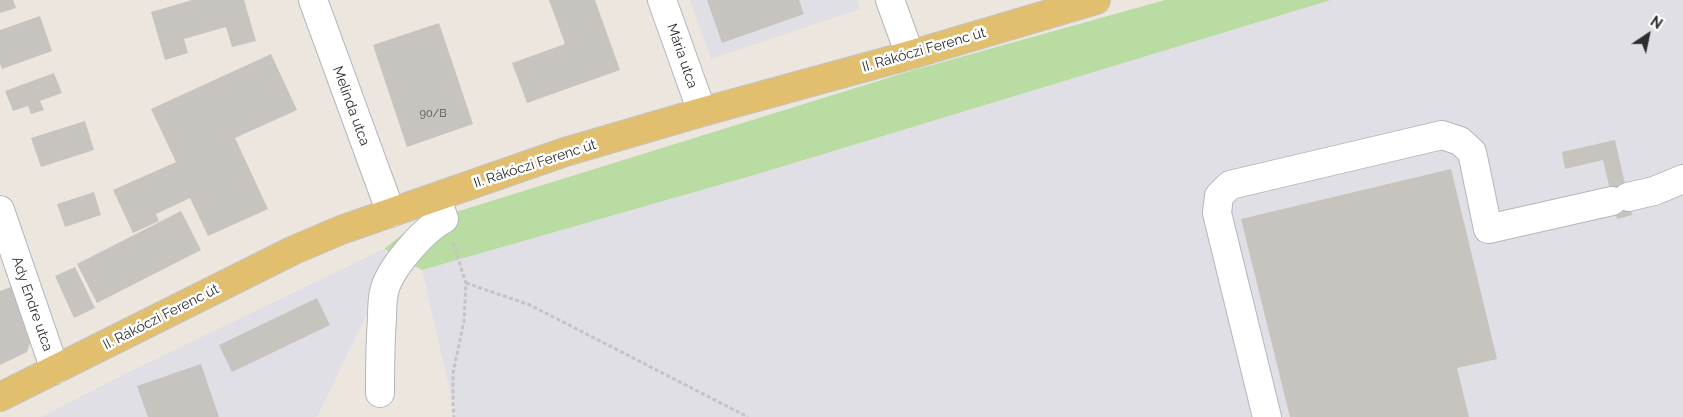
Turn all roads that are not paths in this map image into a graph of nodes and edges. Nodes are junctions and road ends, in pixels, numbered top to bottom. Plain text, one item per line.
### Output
1 (313, 0) edge
2 (662, 0) edge
3 (890, 0) edge
4 (1096, 0) edge
5 (910, 55) junction
6 (702, 112) junction
7 (1682, 187) edge
8 (440, 208) junction
9 (0, 210) edge
10 (390, 212) junction
11 (55, 370) junction
12 (380, 393) dead end
13 (0, 397) edge
14 (1267, 417) edge

1 - 10 street, Melinda utca
2 - 6 street, Mária utca
3 - 5 street
4 - 5 main road, II. Rákóczi Ferenc út
5 - 6 main road, II. Rákóczi Ferenc út
6 - 8 main road, II. Rákóczi Ferenc út
7 - 14 street
8 - 10 main road, II. Rákóczi Ferenc út
8 - 12 street
9 - 11 street, Ady Endre utca
10 - 11 main road, II. Rákóczi Ferenc út
11 - 13 main road, II. Rákóczi Ferenc út

